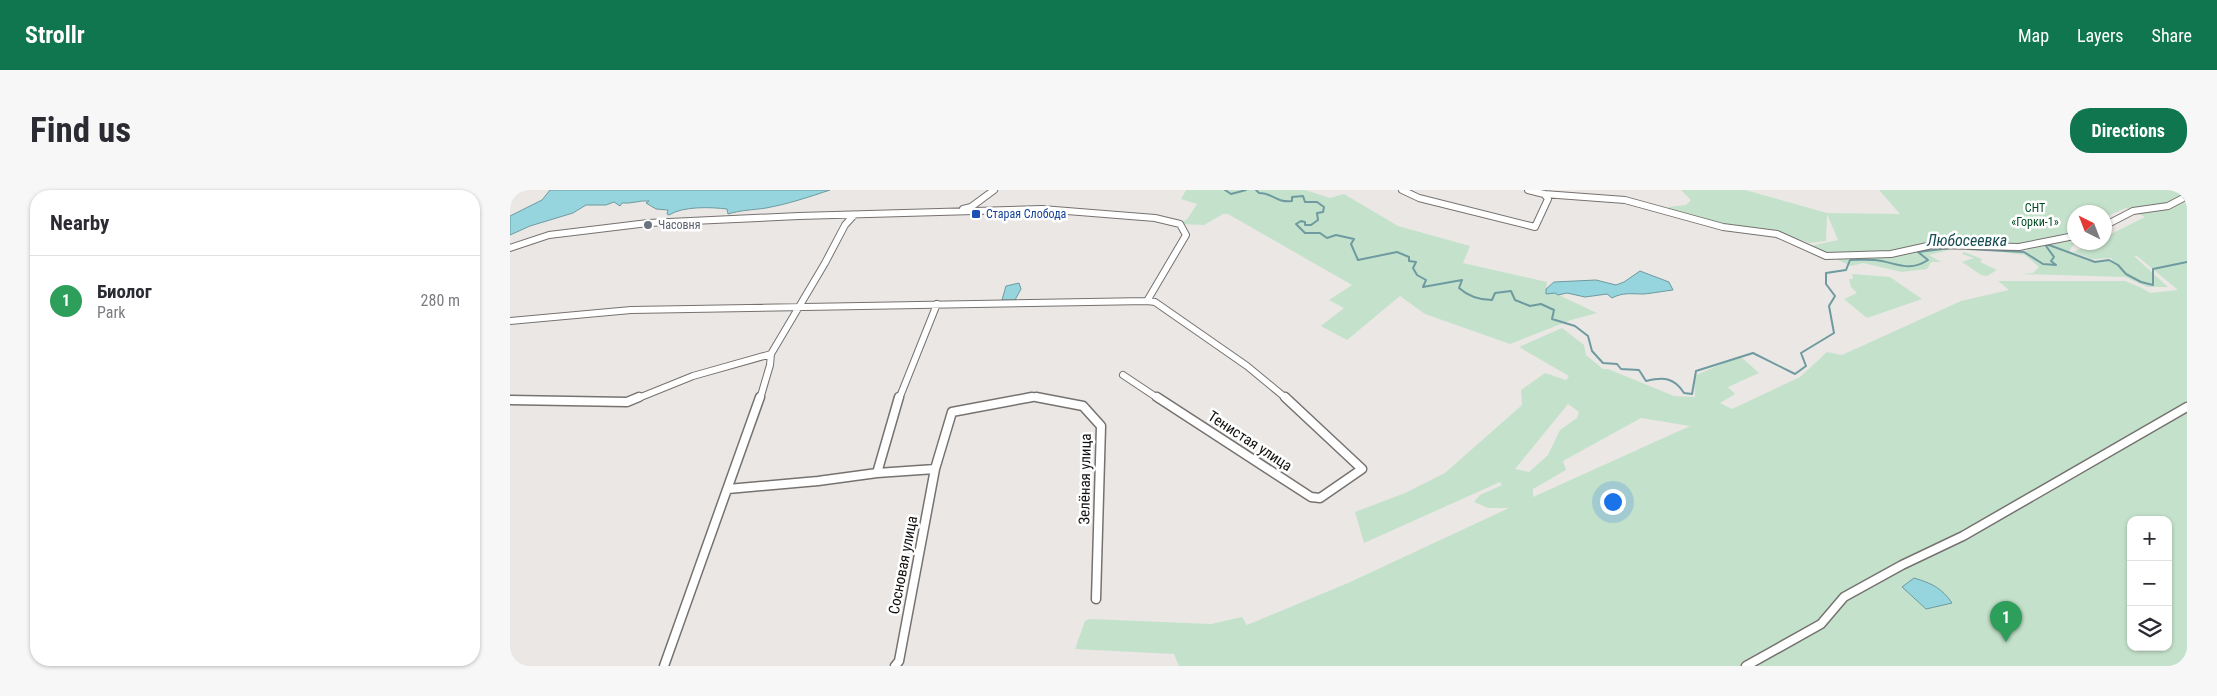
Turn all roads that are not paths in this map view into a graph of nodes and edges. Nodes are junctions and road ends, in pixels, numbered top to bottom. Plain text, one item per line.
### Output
1 (994, 190) edge
2 (1402, 190) edge
3 (1528, 190) edge
4 (1544, 194) junction
5 (2187, 196) edge
6 (991, 204) junction
7 (972, 209) junction
8 (854, 214) junction
9 (2112, 222) edge
10 (2067, 237) edge
11 (510, 248) edge
12 (1146, 301) junction
13 (938, 304) junction
14 (800, 307) junction
15 (510, 321) edge
16 (771, 354) junction
17 (1123, 375) dead end
18 (510, 400) edge
19 (2187, 407) edge
20 (935, 468) junction
21 (877, 473) junction
22 (728, 489) junction
23 (1096, 599) dead end
24 (664, 666) edge
25 (896, 666) edge
26 (1746, 666) edge

1 - 6 street
1 - 7 street
2 - 4 street
3 - 4 street
4 - 10 street
5 - 9 street
6 - 7 street
6 - 12 street
7 - 8 street
8 - 11 street
8 - 14 street
12 - 13 street
12 - 17 street, Тенистая улица
13 - 14 street
13 - 21 street
14 - 15 street
14 - 16 street
16 - 18 street
16 - 22 street
19 - 26 street
20 - 21 street
20 - 23 street, Зелёная улица
20 - 25 street, Сосновая улица
21 - 22 street
22 - 24 street

